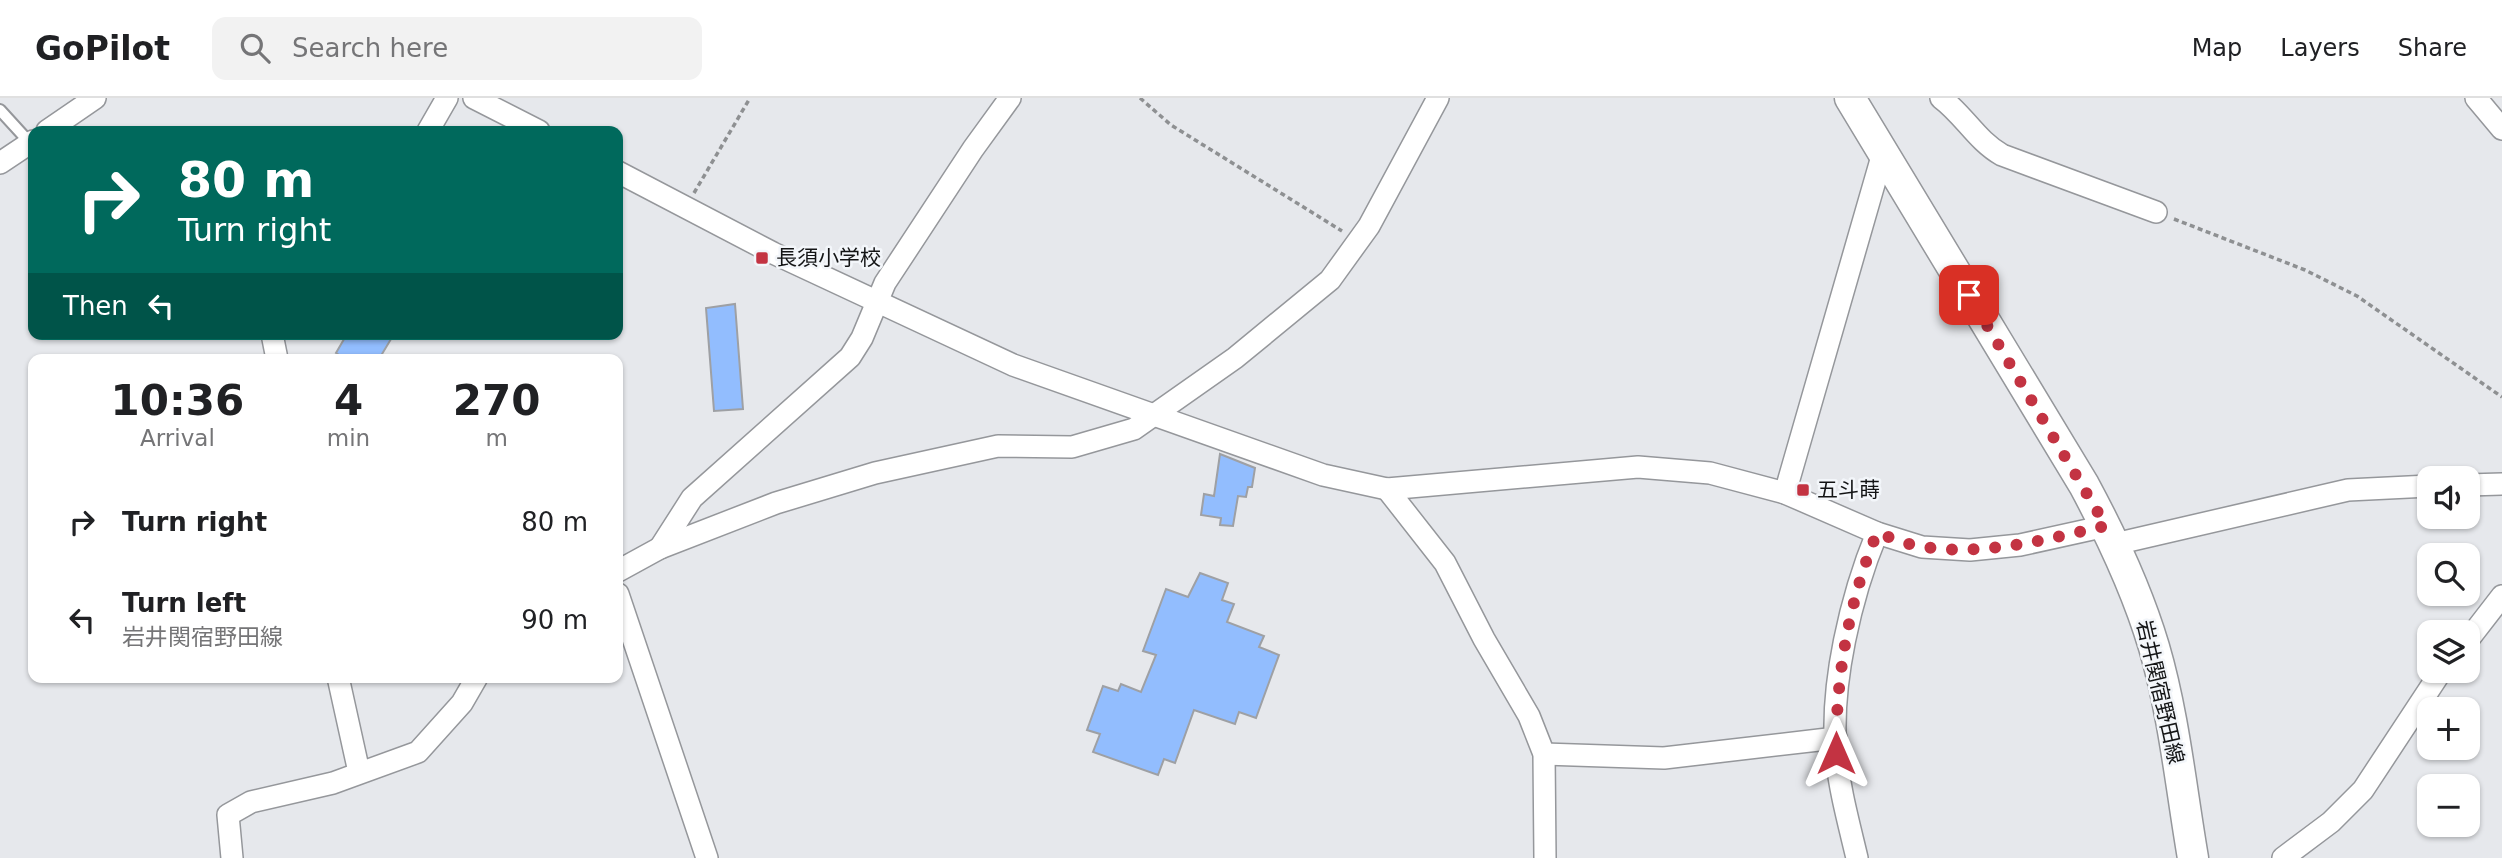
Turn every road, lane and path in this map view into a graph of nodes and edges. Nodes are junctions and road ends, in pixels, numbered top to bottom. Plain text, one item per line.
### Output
1 (95, 98) edge
2 (447, 98) edge
3 (474, 98) edge
4 (750, 98) edge
5 (1010, 98) edge
6 (1140, 98) edge
7 (1438, 98) edge
8 (1850, 98) edge
9 (1941, 98) edge
10 (2476, 98) edge
11 (0, 110) edge
12 (56, 126) edge
13 (431, 126) edge
14 (528, 126) edge
15 (2502, 129) edge
16 (28, 133) edge
17 (28, 145) edge
18 (1883, 153) junction
19 (0, 163) edge
20 (623, 175) edge
21 (685, 207) junction
22 (2156, 212) joint
23 (1358, 241) junction
24 (877, 302) junction
25 (2502, 397) edge
26 (1155, 414) junction
27 (2502, 484) edge
28 (2480, 485) edge
29 (2417, 487) edge
30 (1387, 489) junction
31 (1785, 493) junction
32 (1877, 533) junction
33 (2111, 535) junction
34 (660, 548) junction
35 (623, 569) edge
36 (2502, 596) edge
37 (623, 609) edge
38 (2480, 624) edge
39 (339, 683) edge
40 (474, 683) edge
41 (2433, 683) edge
42 (1836, 738) junction
43 (1544, 754) junction
44 (359, 772) junction
45 (232, 858) edge
46 (707, 858) edge
47 (1545, 858) edge
48 (1857, 858) edge
49 (2193, 858) edge
50 (2283, 858) edge

1 - 12 street
2 - 13 street
3 - 14 street
4 - 21 path
5 - 24 street
6 - 23 path
7 - 23 street
8 - 18 main road, 岩井関宿野田線
9 - 22 street
10 - 15 street
11 - 16 lane
17 - 19 street
18 - 31 street
18 - 33 main road, 岩井関宿野田線
20 - 21 street
21 - 24 street
22 - 25 path
23 - 26 street
24 - 26 street
24 - 34 street
26 - 30 street
26 - 34 street
27 - 28 street
29 - 33 street
30 - 31 street
30 - 43 street
31 - 32 street
32 - 33 street
32 - 42 street
33 - 49 main road, 岩井関宿野田線
34 - 35 street
36 - 38 street
37 - 46 street
39 - 44 street
40 - 44 street
41 - 50 street
42 - 43 street
42 - 48 street
43 - 47 street
44 - 45 street

